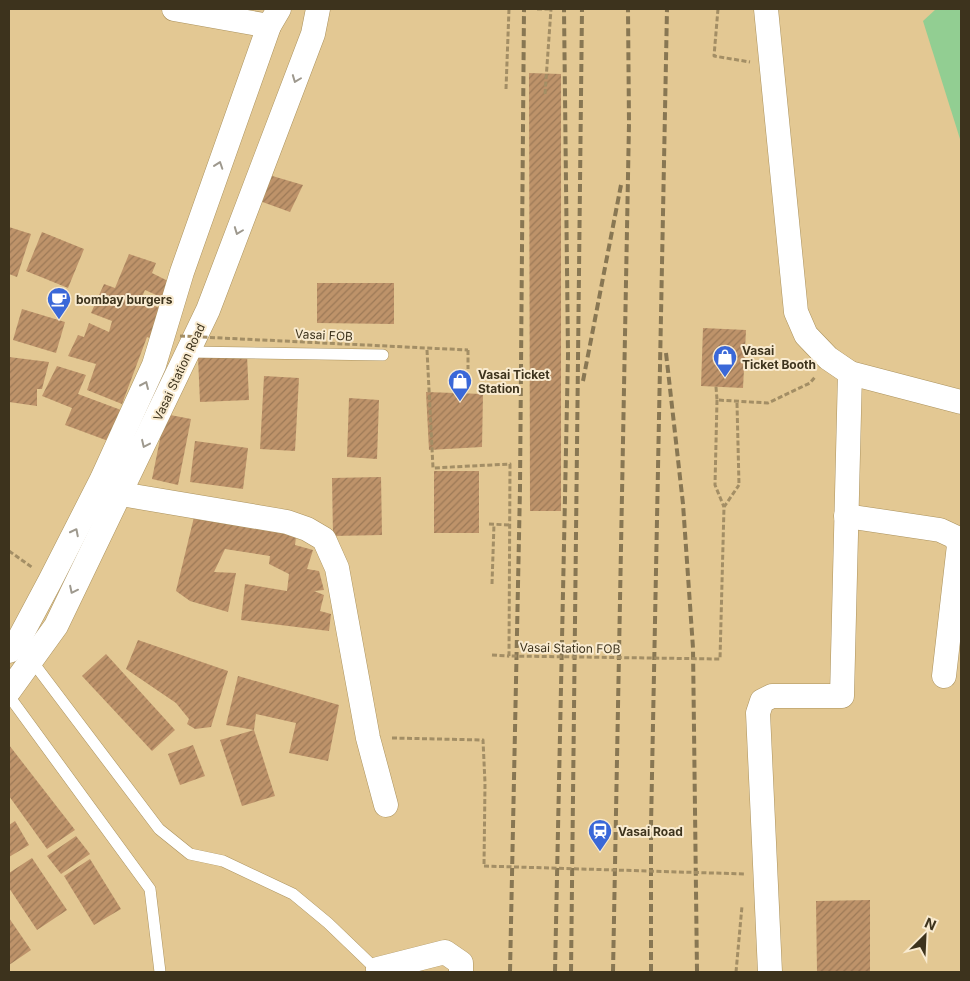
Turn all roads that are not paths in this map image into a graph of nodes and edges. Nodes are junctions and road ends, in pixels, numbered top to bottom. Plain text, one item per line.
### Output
1 (174, 9) edge
2 (318, 9) edge
3 (766, 9) edge
4 (274, 17) edge
5 (184, 344) junction
6 (383, 355) dead end
7 (850, 373) junction
8 (961, 402) edge
9 (121, 494) junction
10 (846, 516) junction
11 (9, 651) edge
12 (32, 661) junction
13 (944, 676) dead end
14 (9, 691) edge
15 (9, 696) edge
16 (386, 805) dead end
17 (378, 971) edge
18 (160, 972) edge
19 (461, 972) edge
20 (770, 972) edge

1 - 4 street
2 -> 5 street, Vasai Station Road
3 - 7 street
11 -> 4 street
5 - 6 lane
5 -> 9 street, Vasai Station Road
7 - 8 street
7 - 10 street
9 -> 12 street, Vasai Station Road
9 - 16 street
10 - 13 street
10 - 20 street
12 - 14 street, Vasai Station Road
12 - 17 lane
15 - 18 lane
17 - 19 street

